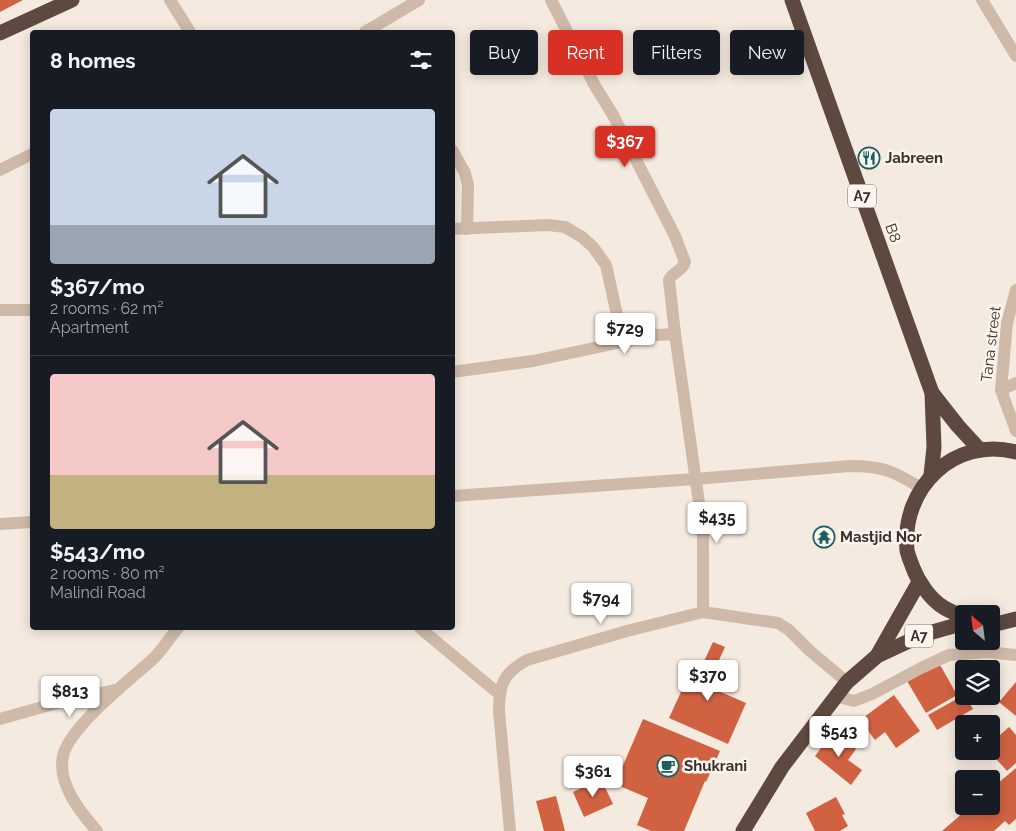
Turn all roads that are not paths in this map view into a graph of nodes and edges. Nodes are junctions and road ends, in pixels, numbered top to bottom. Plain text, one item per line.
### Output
1 (72, 0) edge
2 (170, 0) edge
3 (419, 0) edge
4 (551, 0) edge
5 (792, 0) edge
6 (982, 0) edge
7 (189, 30) edge
8 (368, 30) edge
9 (0, 33) edge
10 (1016, 56) edge
11 (30, 155) edge
12 (455, 155) edge
13 (0, 170) edge
14 (467, 229) junction
15 (455, 230) edge
16 (1016, 290) edge
17 (0, 310) edge
18 (30, 310) edge
19 (675, 334) junction
20 (623, 342) junction
21 (455, 372) edge
22 (1016, 383) edge
23 (1001, 390) junction
24 (932, 393) junction
25 (1016, 431) edge
26 (980, 450) junction
27 (1016, 452) edge
28 (931, 475) junction
29 (695, 480) junction
30 (921, 488) junction
31 (455, 496) edge
32 (30, 522) edge
33 (0, 524) edge
34 (919, 582) junction
35 (703, 612) junction
36 (955, 613) edge
37 (1016, 620) edge
38 (1000, 623) edge
39 (955, 626) edge
40 (176, 630) edge
41 (422, 630) edge
42 (1016, 655) edge
43 (877, 656) junction
44 (847, 682) junction
45 (120, 689) junction
46 (499, 694) junction
47 (835, 696) junction
48 (0, 719) edge
49 (96, 831) edge
50 (510, 831) edge
51 (743, 831) edge

1 - 9 highway
2 - 7 street
3 - 8 street
4 - 19 street
5 - 24 highway, B8 / A7
6 - 10 street
11 - 13 street
12 - 14 street
14 - 15 street
14 - 20 street
16 - 23 street, Tana street
17 - 18 street
19 - 20 street
19 - 29 street
20 - 21 street
22 - 23 street
23 - 25 street, Tana street
24 - 26 highway, A7
24 - 28 highway, A7
26 - 27 highway
26 - 28 highway
28 - 30 highway
29 - 30 street
29 - 31 street
29 - 35 street
30 - 34 highway
32 - 33 street
34 - 36 highway
34 - 43 highway, A7
35 - 44 street
35 - 46 street
37 - 38 highway
39 - 43 highway, A7
40 - 45 street
41 - 46 street
42 - 47 street
43 - 44 highway, A7
44 - 47 highway, A7
45 - 48 street
45 - 49 street
46 - 50 street
47 - 51 highway, A7

